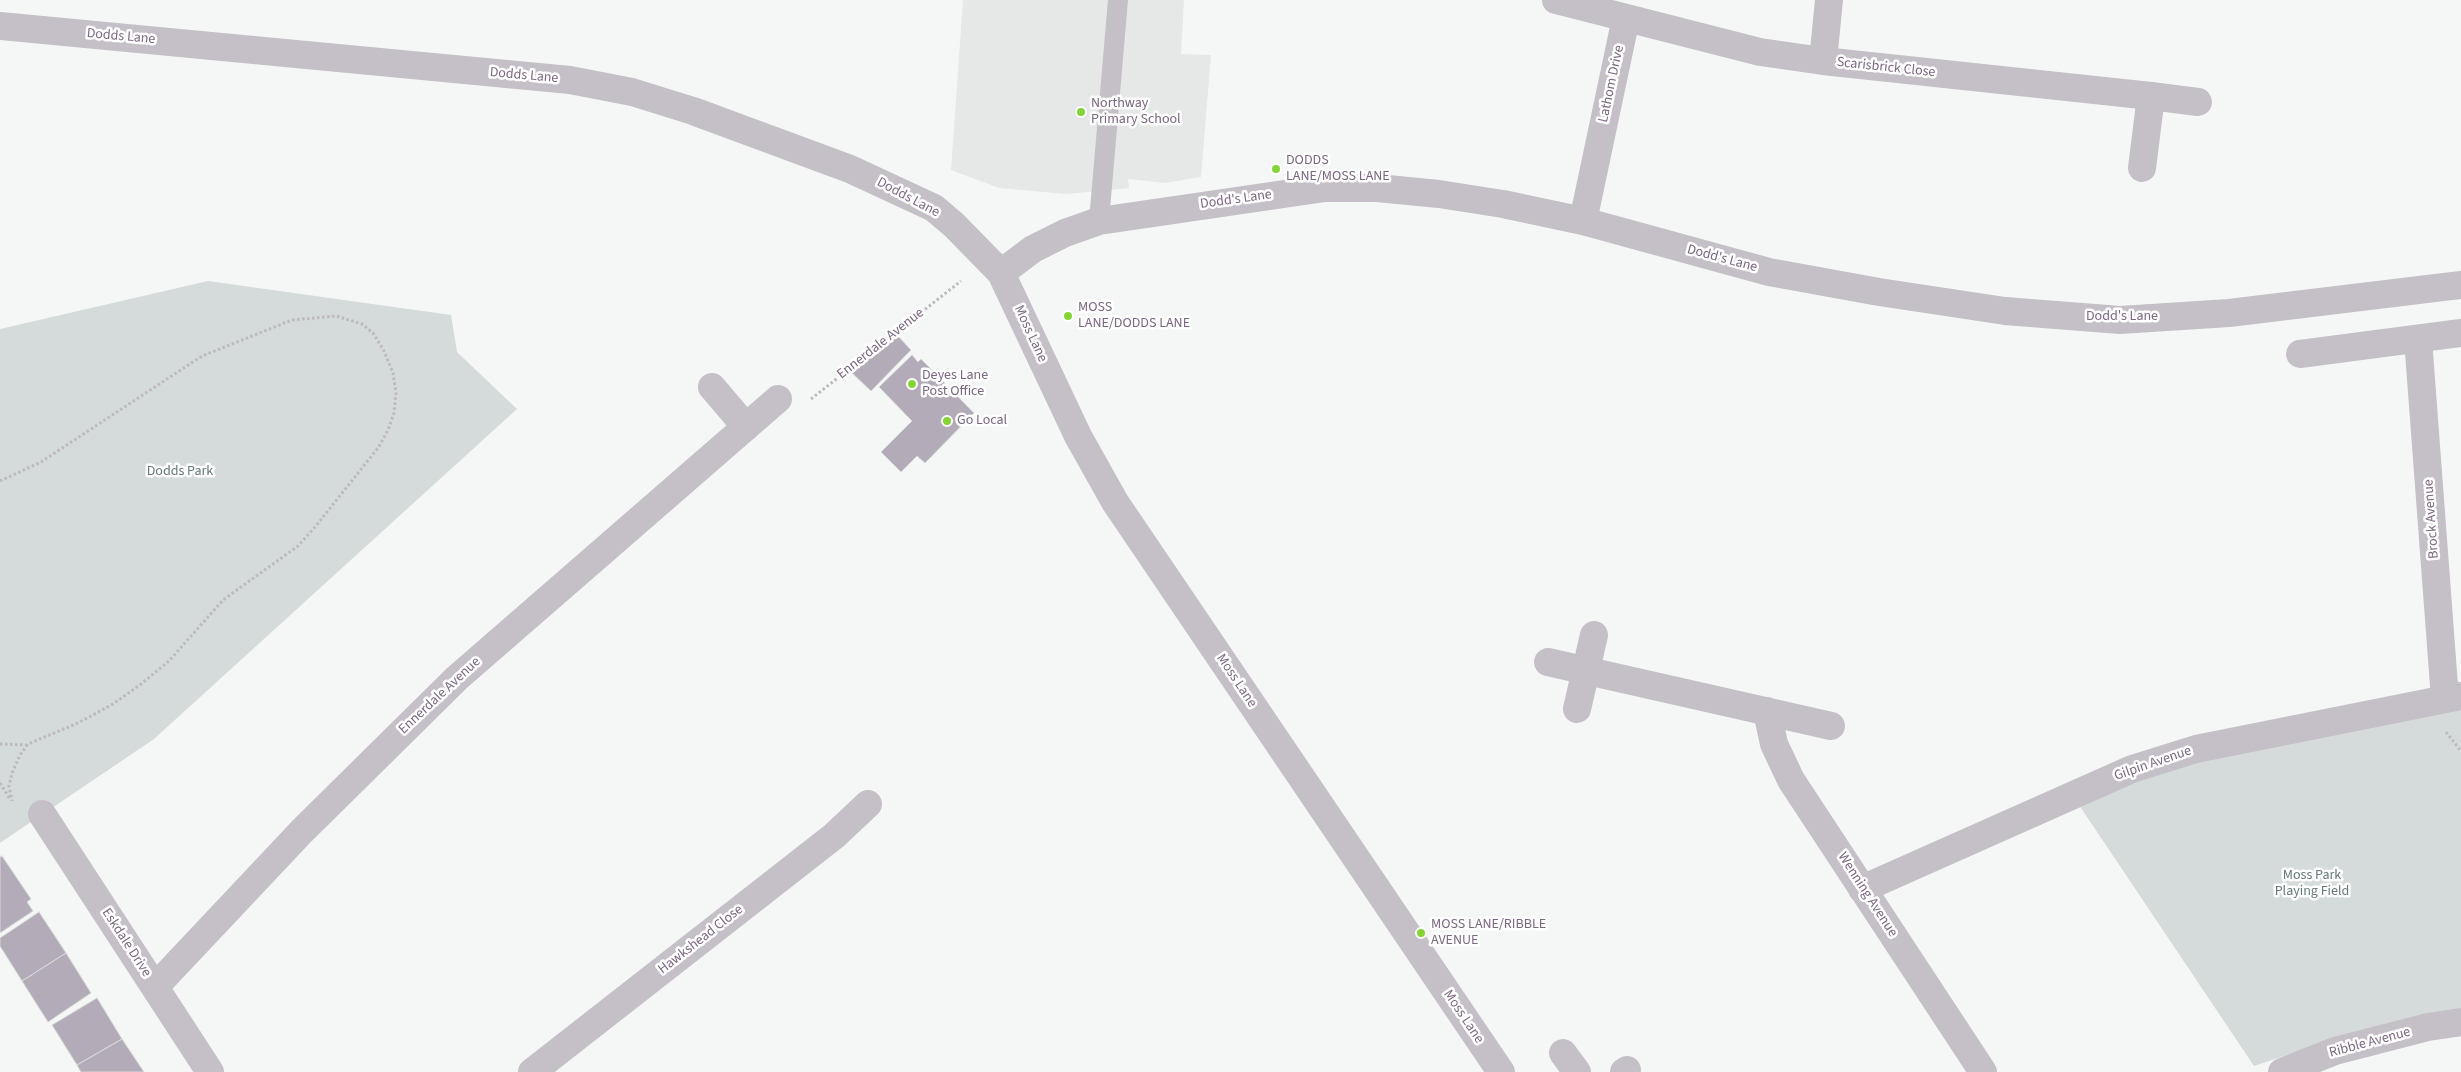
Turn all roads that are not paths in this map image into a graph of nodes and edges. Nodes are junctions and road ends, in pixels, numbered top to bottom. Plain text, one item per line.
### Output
1 (1118, 0) edge
2 (1556, 0) edge
3 (1829, 0) edge
4 (1626, 18) junction
5 (0, 26) edge
6 (1824, 62) junction
7 (2151, 96) junction
8 (2198, 102) dead end
9 (2142, 168) dead end
10 (1099, 221) junction
11 (1583, 221) junction
12 (1001, 274) junction
13 (2461, 285) edge
14 (2461, 333) edge
15 (2418, 339) junction
16 (2300, 354) dead end
17 (712, 387) dead end
18 (778, 399) dead end
19 (746, 427) junction
20 (1594, 635) dead end
21 (1548, 662) dead end
22 (1586, 670) junction
23 (2453, 698) edge
24 (1577, 709) dead end
25 (1767, 711) junction
26 (1831, 726) dead end
27 (868, 804) dead end
28 (42, 814) dead end
29 (1862, 889) junction
30 (155, 987) junction
31 (2461, 1022) edge
32 (210, 1072) edge
33 (532, 1072) edge
34 (1501, 1072) edge
35 (1983, 1072) edge
36 (2282, 1072) edge

1 - 10 lane
2 - 4 street
3 - 6 street
4 - 6 street, Scarisbrick Close
4 - 11 street, Lathom Drive
5 - 12 street, Dodds Lane
6 - 7 street, Scarisbrick Close
7 - 8 street, Scarisbrick Close
7 - 9 street
10 - 11 street, Dodd's Lane
10 - 12 street, Dodd's Lane
11 - 13 street, Dodd's Lane
12 - 34 street, Moss Lane
14 - 15 street
15 - 16 street
15 - 23 street, Brock Avenue
17 - 19 street
18 - 19 street, Ennerdale Avenue
19 - 30 street, Ennerdale Avenue
20 - 22 street
21 - 22 street
22 - 24 street
22 - 25 street
23 - 29 street, Gilpin Avenue
25 - 26 street
25 - 29 street, Wenning Avenue
27 - 33 street, Hawkshead Close
28 - 30 street, Eskdale Drive
29 - 35 street, Wenning Avenue
30 - 32 street, Eskdale Drive
31 - 36 street, Ribble Avenue

